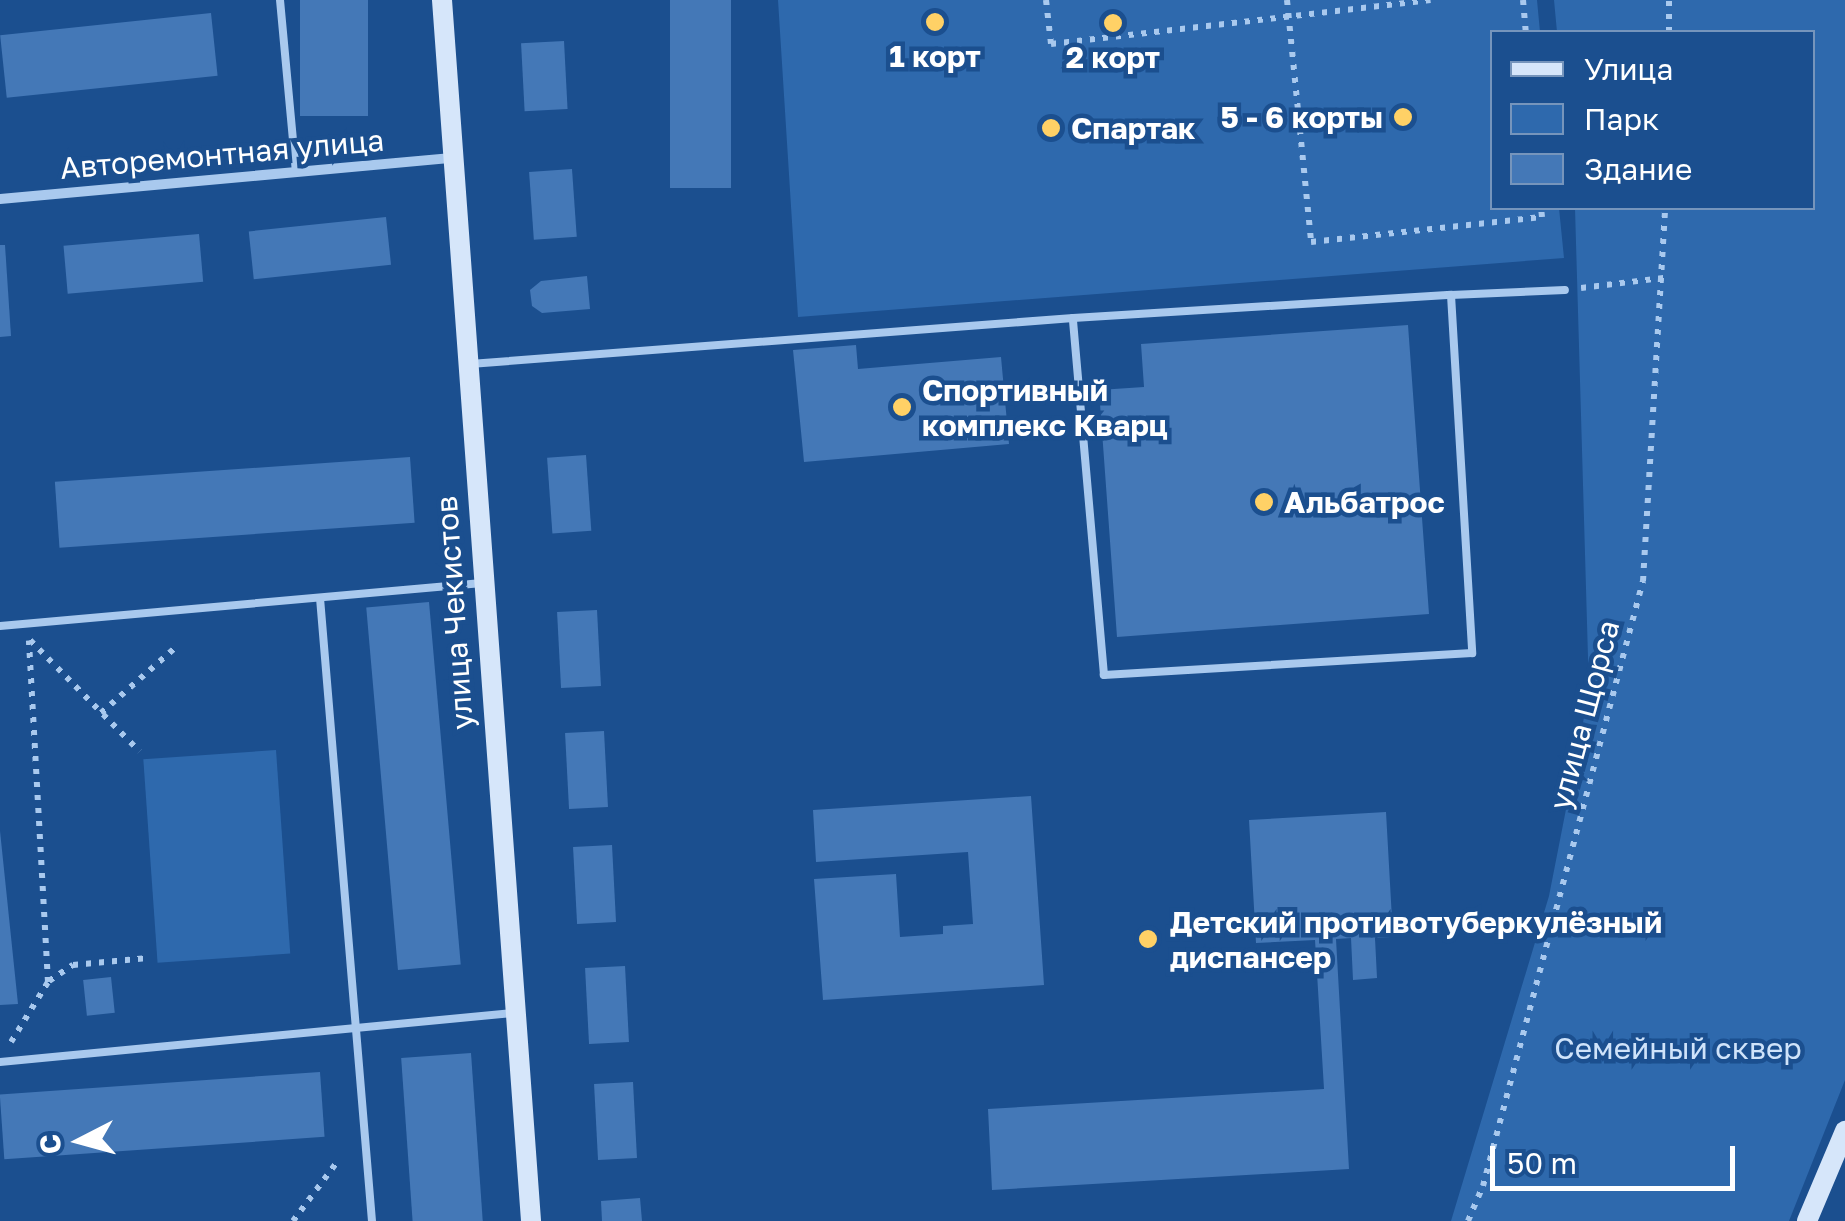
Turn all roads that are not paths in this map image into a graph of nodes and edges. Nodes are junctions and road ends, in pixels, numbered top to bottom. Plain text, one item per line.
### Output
1 (280, 0) edge
2 (442, 0) edge
3 (449, 158) junction
4 (296, 172) junction
5 (0, 199) edge
6 (1565, 290) road end
7 (1451, 296) junction
8 (1073, 318) junction
9 (466, 364) junction
10 (482, 583) junction
11 (320, 598) junction
12 (0, 626) edge
13 (516, 1012) junction
14 (356, 1028) junction
15 (0, 1062) edge
16 (1845, 1131) edge
17 (372, 1221) edge
18 (532, 1221) edge
19 (1807, 1221) edge

1 - 4 lane
2 - 3 street, улица Чекистов
3 - 4 street, Авторемонтная улица
3 - 9 street, улица Чекистов
4 - 5 street, Авторемонтная улица
6 - 7 lane
7 - 8 lane
7 - 8 lane
8 - 9 lane
9 - 10 street, улица Чекистов
10 - 11 lane
10 - 13 street, улица Чекистов
11 - 12 lane
11 - 14 lane
13 - 14 lane
13 - 18 street, улица Чекистов
14 - 15 lane
14 - 17 lane
16 - 19 street

